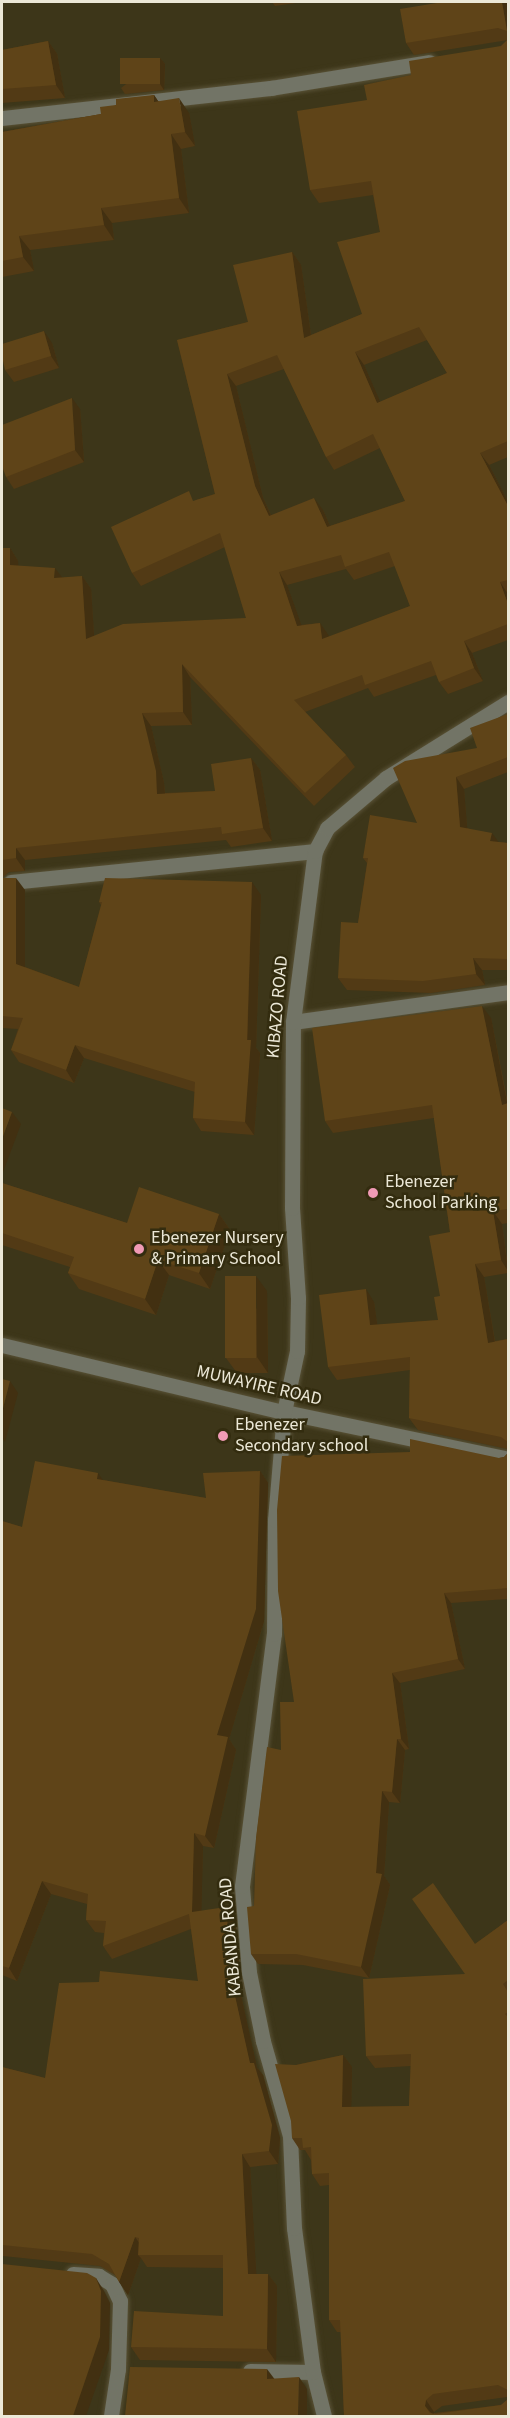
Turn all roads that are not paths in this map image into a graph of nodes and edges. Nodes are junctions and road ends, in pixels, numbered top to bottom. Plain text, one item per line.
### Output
1 (441, 60) edge
2 (2, 118) edge
3 (508, 702) edge
4 (315, 851) junction
5 (11, 882) edge
6 (508, 992) edge
7 (293, 1022) junction
8 (2, 1345) edge
9 (284, 1413) junction
10 (508, 1459) edge
11 (56, 2272) edge
12 (232, 2371) edge
13 (312, 2372) junction
14 (111, 2416) edge
15 (324, 2416) edge

1 - 2 street
3 - 4 street, KIBAZO ROAD
4 - 5 street
4 - 7 street, KIBAZO ROAD
6 - 7 street
7 - 9 street, KIBAZO ROAD
8 - 9 street, MUWAYIRE ROAD
9 - 10 street, MUWAYIRE ROAD
9 - 13 street, KABANDA ROAD
11 - 14 street
12 - 13 street
13 - 15 street, KABANDA ROAD

